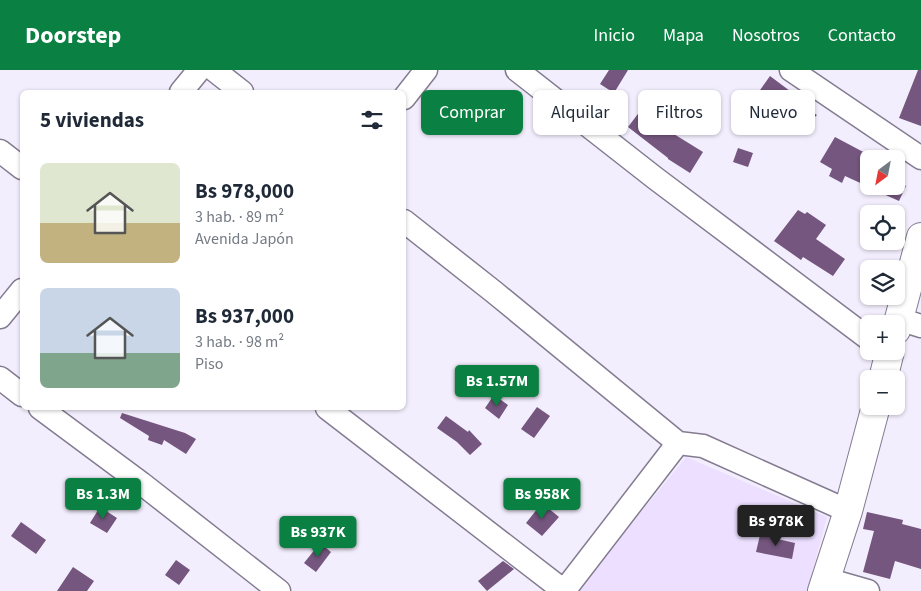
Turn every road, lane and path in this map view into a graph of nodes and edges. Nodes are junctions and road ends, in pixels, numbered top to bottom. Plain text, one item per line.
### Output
1 (199, 70) edge
2 (214, 70) edge
3 (426, 70) edge
4 (517, 70) edge
5 (791, 70) edge
6 (183, 90) edge
7 (239, 90) edge
8 (406, 95) edge
9 (0, 150) edge
10 (921, 158) edge
11 (20, 166) edge
12 (406, 223) edge
13 (921, 238) edge
14 (20, 292) edge
15 (900, 315) edge
16 (0, 317) edge
17 (860, 322) edge
18 (0, 378) edge
19 (20, 393) edge
20 (43, 410) edge
21 (330, 410) edge
22 (874, 415) edge
23 (678, 443) junction
24 (848, 511) junction
25 (824, 585) edge
26 (280, 591) edge
27 (564, 591) edge
28 (868, 591) edge

1 - 6 street
2 - 7 street
3 - 8 street
4 - 17 street
5 - 10 street
9 - 11 street
12 - 23 street
13 - 15 street
14 - 16 street
18 - 19 street
20 - 26 street
21 - 27 street
22 - 24 street
23 - 24 street
23 - 27 street
24 - 25 street
25 - 28 street

